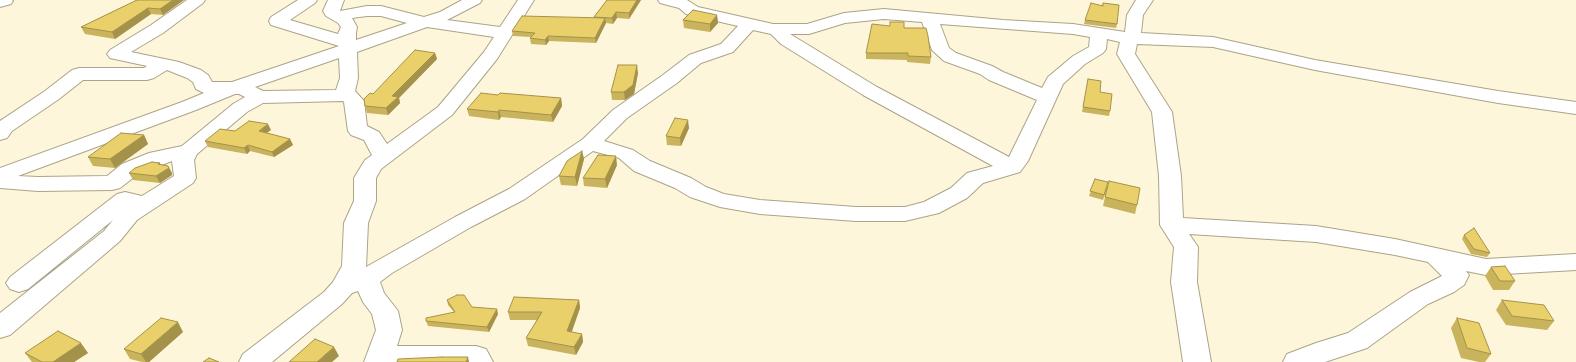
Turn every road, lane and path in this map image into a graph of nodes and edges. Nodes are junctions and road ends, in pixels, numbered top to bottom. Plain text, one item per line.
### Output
1 (197, 0) edge
2 (309, 0) edge
3 (358, 0) edge
4 (474, 0) edge
5 (526, 0) edge
6 (666, 0) edge
7 (1145, 0) edge
8 (339, 10) edge
9 (927, 17) junction
10 (425, 22) junction
11 (750, 23) junction
12 (778, 29) junction
13 (505, 33) junction
14 (1099, 33) junction
15 (1130, 38) junction
16 (349, 45) junction
17 (165, 64) junction
18 (237, 88) junction
19 (348, 95) junction
20 (260, 97) junction
21 (1047, 97) junction
22 (1576, 108) edge
23 (0, 134) edge
24 (590, 143) junction
25 (189, 150) junction
26 (383, 156) junction
27 (1012, 167) junction
28 (0, 175) edge
29 (0, 181) edge
30 (146, 204) junction
31 (1172, 225) junction
32 (1436, 256) junction
33 (1576, 262) edge
34 (19, 283) dead end
35 (355, 283) junction
36 (0, 328) edge
37 (379, 360) edge
38 (253, 362) edge
39 (479, 362) edge
40 (1197, 362) edge
41 (1297, 362) edge

1 - 17 street
2 - 16 street
3 - 8 street
4 - 10 street
5 - 13 street
6 - 11 street
7 - 15 street
8 - 10 street
8 - 16 street
9 - 12 street
9 - 14 street
9 - 21 street
10 - 13 street
10 - 16 street
11 - 12 street
11 - 24 street
12 - 27 street
13 - 26 street
14 - 15 street
14 - 21 street
15 - 22 street
15 - 31 street
16 - 18 street
16 - 19 street
17 - 18 street
17 - 23 street
18 - 20 street
18 - 28 street
19 - 20 street
19 - 26 street
20 - 25 street
21 - 27 street
24 - 27 street
24 - 35 street
25 - 29 street
25 - 30 street
26 - 35 street
30 - 34 street
30 - 36 street
31 - 32 street
31 - 40 street
32 - 33 street
32 - 41 street
35 - 37 street
35 - 38 street
37 - 39 street

